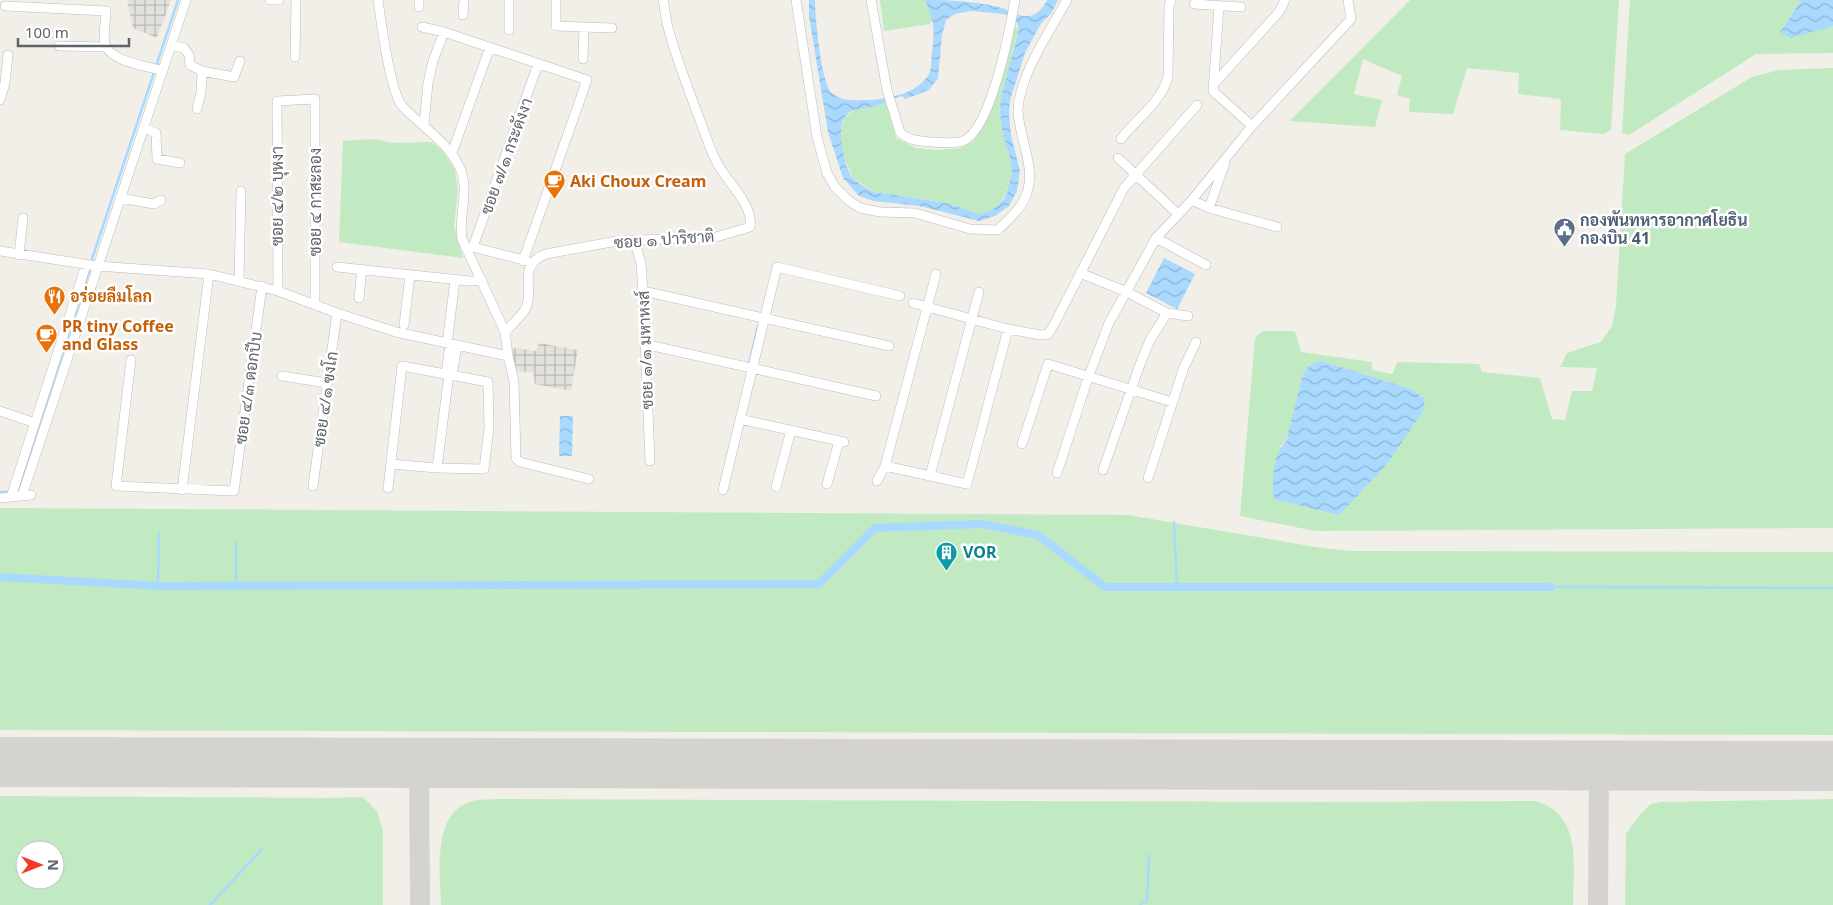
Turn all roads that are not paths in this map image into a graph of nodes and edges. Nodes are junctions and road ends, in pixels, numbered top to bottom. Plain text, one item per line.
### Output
1 (270, 0) edge
2 (279, 0) edge
3 (296, 0) edge
4 (378, 0) edge
5 (464, 0) edge
6 (509, 0) edge
7 (556, 0) edge
8 (663, 0) edge
9 (796, 0) edge
10 (871, 0) edge
11 (1067, 0) edge
12 (1171, 0) edge
13 (1286, 0) edge
14 (1348, 0) edge
15 (187, 1) edge
16 (31, 4) edge
17 (1015, 4) edge
18 (1194, 4) dead end
19 (5, 6) dead end
20 (1220, 6) junction
21 (1241, 7) dead end
22 (463, 15) dead end
23 (422, 27) dead end
24 (584, 27) junction
25 (612, 28) dead end
26 (509, 30) dead end
27 (444, 32) junction
28 (171, 45) junction
29 (59, 46) dead end
30 (106, 47) junction
31 (490, 47) junction
32 (8, 55) dead end
33 (296, 57) dead end
34 (583, 59) dead end
35 (240, 61) dead end
36 (538, 64) junction
37 (157, 69) junction
38 (202, 71) junction
39 (1213, 85) junction
40 (0, 100) edge
41 (277, 102) joint
42 (1198, 105) dead end
43 (197, 109) dead end
44 (424, 125) junction
45 (1252, 126) junction
46 (144, 128) junction
47 (1121, 139) dead end
48 (452, 153) junction
49 (1228, 156) junction
50 (1118, 158) dead end
51 (180, 163) dead end
52 (1136, 174) junction
53 (241, 191) dead end
54 (120, 198) junction
55 (161, 200) dead end
56 (1192, 200) junction
57 (1210, 208) junction
58 (1178, 214) junction
59 (23, 218) dead end
60 (1278, 227) dead end
61 (1156, 238) junction
62 (634, 240) junction
63 (470, 248) junction
64 (0, 251) edge
65 (18, 255) junction
66 (527, 262) junction
67 (86, 264) junction
68 (1206, 264) dead end
69 (97, 266) junction
70 (337, 267) dead end
71 (362, 270) junction
72 (1080, 273) junction
73 (209, 274) junction
74 (936, 274) dead end
75 (410, 275) junction
76 (239, 280) junction
77 (455, 280) junction
78 (482, 280) junction
79 (262, 286) junction
80 (278, 291) junction
81 (643, 291) junction
82 (979, 292) dead end
83 (1127, 292) junction
84 (900, 296) dead end
85 (359, 298) dead end
86 (913, 303) dead end
87 (316, 304) junction
88 (927, 308) junction
89 (336, 313) junction
90 (1167, 313) junction
91 (1188, 316) dead end
92 (764, 318) junction
93 (971, 318) junction
94 (404, 326) dead end
95 (1008, 329) junction
96 (64, 332) junction
97 (505, 332) junction
98 (75, 334) junction
99 (452, 342) junction
100 (1196, 342) dead end
101 (644, 344) junction
102 (889, 346) dead end
103 (508, 356) junction
104 (131, 360) dead end
105 (752, 368) junction
106 (449, 374) junction
107 (1089, 375) junction
108 (282, 376) dead end
109 (327, 383) junction
110 (1131, 389) junction
111 (876, 396) dead end
112 (1172, 402) junction
113 (0, 412) edge
114 (740, 418) junction
115 (35, 423) junction
116 (791, 430) junction
117 (1022, 444) dead end
118 (650, 461) dead end
119 (391, 464) junction
120 (885, 466) junction
121 (437, 468) junction
122 (1103, 470) dead end
123 (1057, 473) dead end
124 (930, 476) junction
125 (589, 478) dead end
126 (1148, 478) dead end
127 (877, 481) dead end
128 (827, 484) dead end
129 (313, 486) dead end
130 (776, 487) dead end
131 (388, 488) dead end
132 (182, 490) junction
133 (723, 490) dead end
134 (11, 497) junction
135 (0, 498) edge

1 - 2 street
3 - 33 street
4 - 44 street
5 - 22 street
6 - 26 street
7 - 24 street
8 - 62 street, ซอย ๑ ปาริชาติ
9 - 11 street
10 - 17 street
12 - 47 street
13 - 39 street
14 - 45 street
15 - 28 street
16 - 19 street
16 - 30 street
18 - 20 street
20 - 21 street
20 - 39 street
23 - 27 street
24 - 25 street
24 - 34 street
27 - 31 street
27 - 44 street
28 - 37 street
28 - 38 street
29 - 30 street
30 - 37 street
31 - 36 street
31 - 48 street
32 - 40 street
35 - 38 street
36 - 63 street, ซอย ๗/๑ กระดังงา
36 - 66 street
37 - 46 street
38 - 43 street
39 - 45 street
41 - 80 street, ซอย ๔/๒ บุหงา
41 - 87 street, ซอย ๔ กาสะลอง
42 - 52 street
44 - 48 street
45 - 49 street
46 - 51 street
46 - 54 street
48 - 63 street
49 - 56 street
49 - 57 street
50 - 52 street
52 - 58 street
52 - 72 street
53 - 76 street
54 - 55 street
54 - 69 street
56 - 57 street
56 - 58 street
57 - 60 street
58 - 61 street
59 - 65 street
61 - 68 street
61 - 83 street
62 - 66 street, ซอย ๑ ปาริชาติ
62 - 81 street, ซอย ๑/๑ มหาหงส์
63 - 66 street
63 - 78 street
64 - 65 street
65 - 67 street
66 - 97 street
67 - 69 street
67 - 96 street
69 - 73 street
69 - 98 street
70 - 71 street
71 - 75 street
71 - 85 street
72 - 83 street
72 - 95 street
73 - 76 street
73 - 132 street
74 - 88 street
75 - 77 street
75 - 94 street
76 - 79 street
77 - 78 street
77 - 99 street
78 - 97 street
79 - 80 street
79 - 132 street, ซอย ๔/๓ ดอกปีบ
80 - 87 street
81 - 92 street
81 - 101 street, ซอย ๑/๑ มหาหงส์
82 - 93 street
83 - 90 street
83 - 107 street
84 - 92 street
86 - 88 street
87 - 89 street
88 - 93 street
88 - 120 street
89 - 99 street
89 - 109 street, ซอย ๔/๑ ฃงโก
90 - 91 street
90 - 110 street
92 - 102 street
92 - 105 street
93 - 95 street
93 - 124 street
95 - 124 street
96 - 98 street
96 - 115 street
97 - 103 street
98 - 134 street
99 - 103 street
99 - 106 street
100 - 112 street
101 - 105 street
101 - 118 street, ซอย ๑/๑ มหาหงส์
103 - 125 street
104 - 132 street
105 - 111 street
105 - 114 street
106 - 119 street
106 - 121 street
106 - 121 street
107 - 110 street
107 - 117 street
107 - 123 street
108 - 109 street
109 - 129 street, ซอย ๔/๑ ฃงโก
110 - 112 street
110 - 122 street
112 - 126 street
113 - 115 street
114 - 116 street
114 - 133 street
115 - 134 street
116 - 128 street
116 - 130 street
119 - 121 street
119 - 131 street
120 - 124 street
120 - 127 street
134 - 135 street

